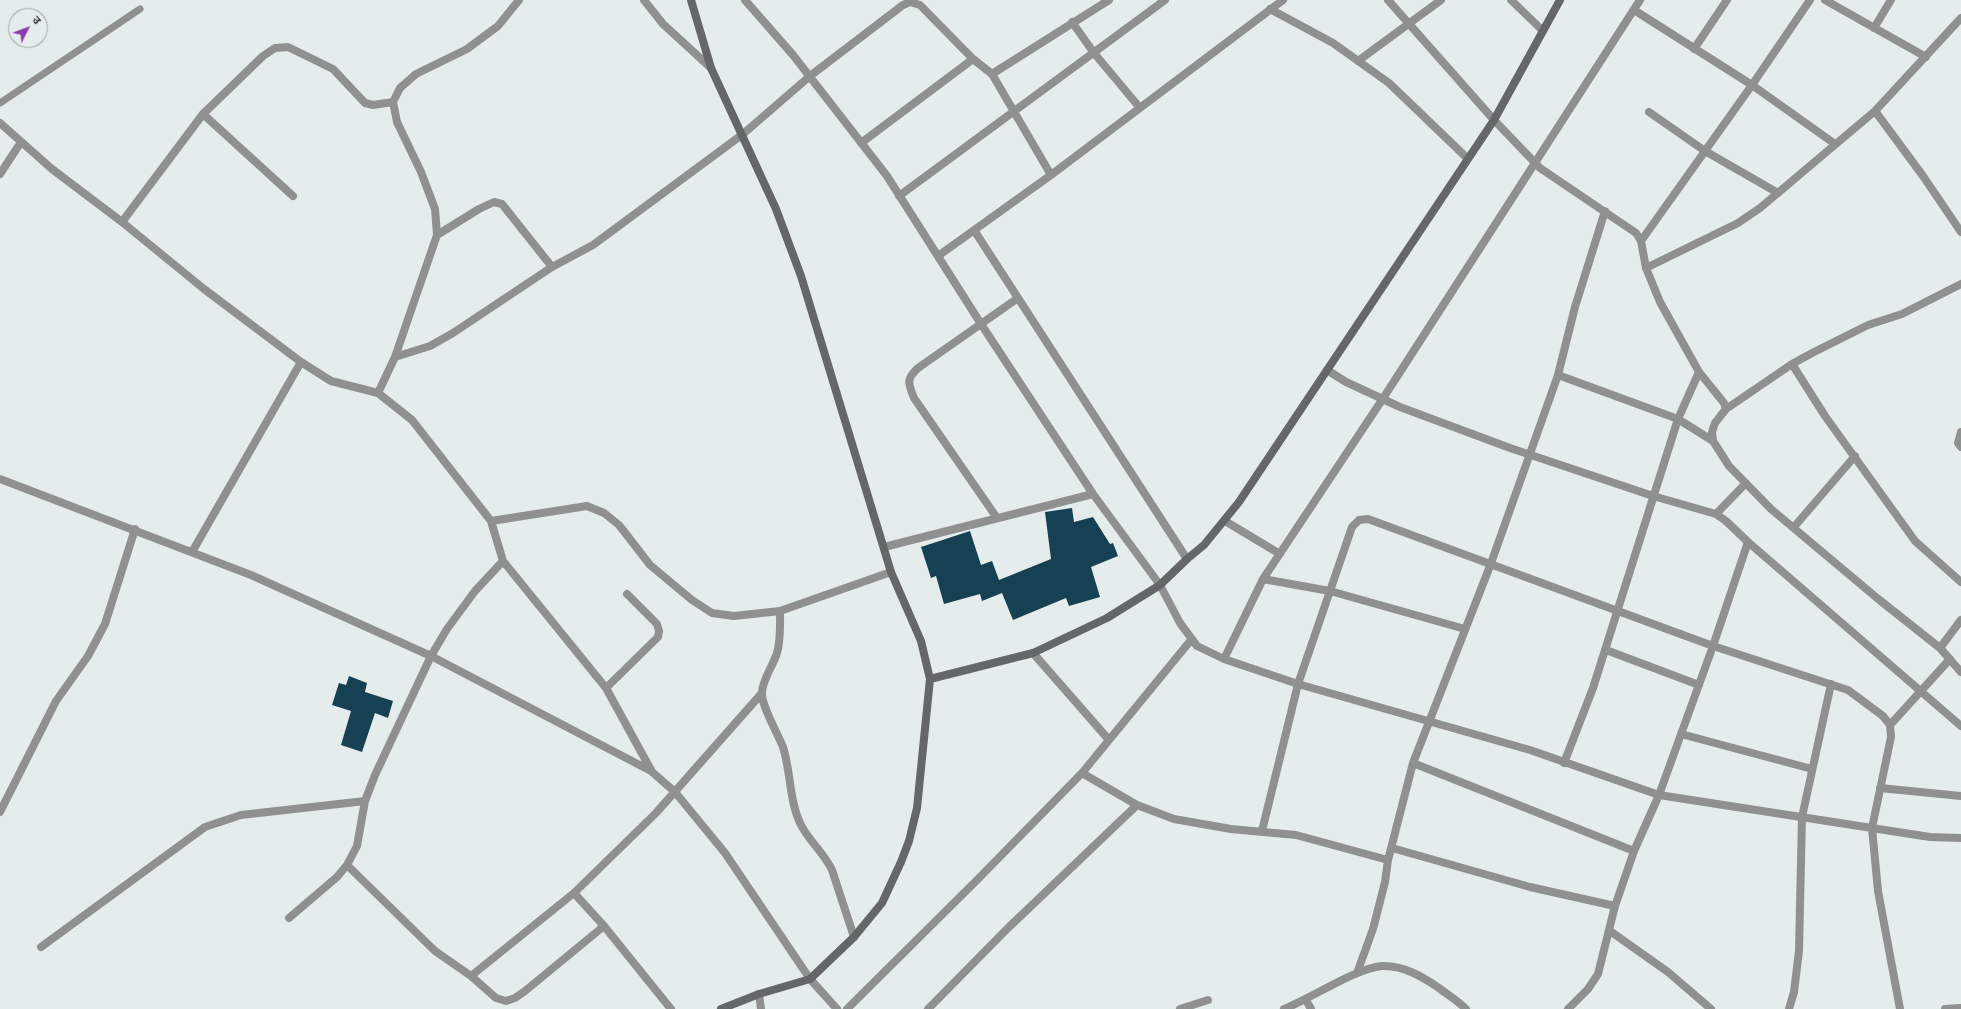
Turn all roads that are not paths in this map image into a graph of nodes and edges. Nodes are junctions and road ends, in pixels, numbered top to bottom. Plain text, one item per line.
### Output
1 (519, 0) edge
2 (644, 0) edge
3 (691, 0) edge
4 (744, 0) edge
5 (1109, 0) edge
6 (1165, 0) edge
7 (1283, 0) edge
8 (1388, 0) edge
9 (1442, 0) edge
10 (1511, 0) edge
11 (1560, 0) edge
12 (1640, 0) edge
13 (1727, 0) edge
14 (1810, 0) edge
15 (1824, 0) edge
16 (1891, 0) edge
17 (140, 9) dead end
18 (1270, 9) junction
19 (1634, 10) junction
20 (1961, 18) edge
21 (1072, 22) junction
22 (1410, 24) junction
23 (1874, 28) junction
24 (1543, 32) junction
25 (1694, 50) junction
26 (1094, 53) junction
27 (1926, 58) junction
28 (973, 59) junction
29 (1358, 61) junction
30 (711, 68) junction
31 (992, 74) junction
32 (810, 76) junction
33 (1752, 85) junction
34 (393, 102) junction
35 (0, 103) edge
36 (1140, 108) junction
37 (1875, 111) junction
38 (1013, 112) junction
39 (1649, 112) dead end
40 (203, 114) junction
41 (1494, 120) junction
42 (0, 123) edge
43 (743, 134) junction
44 (21, 142) junction
45 (861, 143) junction
46 (1835, 144) junction
47 (1705, 151) junction
48 (1467, 158) junction
49 (1534, 163) junction
50 (0, 174) edge
51 (1052, 175) junction
52 (1778, 192) junction
53 (293, 196) dead end
54 (899, 196) junction
55 (1605, 211) junction
56 (122, 222) junction
57 (974, 230) junction
58 (1961, 232) edge
59 (436, 235) junction
60 (1641, 242) junction
61 (938, 256) junction
62 (552, 267) junction
63 (1646, 268) junction
64 (1961, 284) edge
65 (1018, 298) junction
66 (981, 324) junction
67 (395, 357) junction
68 (301, 362) junction
69 (1792, 364) junction
70 (1327, 370) junction
71 (1699, 372) junction
72 (1558, 375) junction
73 (378, 392) junction
74 (1382, 400) junction
75 (1726, 409) junction
76 (1678, 419) junction
77 (1961, 432) edge
78 (1713, 441) junction
79 (1961, 447) edge
80 (1530, 453) junction
81 (1855, 456) junction
82 (0, 479) edge
83 (1746, 483) junction
84 (1093, 494) junction
85 (1653, 496) junction
86 (1716, 514) junction
87 (997, 518) junction
88 (490, 521) junction
89 (1225, 521) junction
90 (1794, 527) junction
91 (135, 529) junction
92 (1748, 542) junction
93 (884, 547) junction
94 (192, 552) junction
95 (1280, 554) junction
96 (1187, 559) junction
97 (503, 561) junction
98 (1490, 566) junction
99 (891, 572) junction
100 (1263, 579) junction
101 (1961, 582) edge
102 (1160, 585) junction
103 (1330, 591) junction
104 (627, 594) dead end
105 (780, 611) junction
106 (1618, 612) junction
107 (1961, 620) edge
108 (1465, 629) junction
109 (1191, 640) junction
110 (1713, 646) junction
111 (1940, 648) junction
112 (1606, 650) junction
113 (1033, 653) junction
114 (431, 656) junction
115 (1224, 659) junction
116 (1950, 659) junction
117 (1961, 672) edge
118 (930, 679) junction
119 (1298, 684) junction
120 (1830, 684) junction
121 (1699, 685) junction
122 (606, 688) junction
123 (1921, 692) junction
124 (762, 693) junction
125 (1428, 722) junction
126 (1890, 726) junction
127 (1961, 726) edge
128 (1681, 734) junction
129 (1109, 740) junction
130 (1413, 763) junction
131 (1564, 763) junction
132 (1812, 770) junction
133 (652, 771) junction
134 (1082, 773) junction
135 (1880, 788) junction
136 (675, 792) junction
137 (1659, 795) junction
138 (1961, 796) edge
139 (365, 801) junction
140 (1137, 805) junction
141 (0, 812) edge
142 (1802, 818) junction
143 (1872, 828) junction
144 (1262, 831) junction
145 (1961, 838) edge
146 (1392, 848) junction
147 (1634, 851) junction
148 (1388, 860) junction
149 (347, 865) junction
150 (574, 893) junction
151 (1616, 906) junction
152 (289, 918) dead end
153 (604, 926) junction
154 (1610, 930) junction
155 (854, 937) junction
156 (41, 947) dead end
157 (1357, 973) junction
158 (471, 976) junction
159 (810, 979) junction
160 (759, 994) junction
161 (1208, 1000) dead end
162 (1306, 1000) junction
163 (1961, 1008) edge
164 (671, 1009) edge
165 (721, 1009) edge
166 (761, 1009) edge
167 (837, 1009) edge
168 (847, 1009) edge
169 (928, 1009) edge
170 (1180, 1009) edge
171 (1284, 1009) edge
172 (1311, 1009) edge
173 (1466, 1009) edge
174 (1568, 1009) edge
175 (1712, 1009) edge
176 (1789, 1009) edge
177 (1900, 1009) edge
178 (1945, 1009) edge

1 - 34 street
2 - 30 street
3 - 30 street
4 - 32 street
5 - 21 street
6 - 26 street
7 - 18 street
8 - 22 street
9 - 22 street
10 - 24 street
11 - 24 street
12 - 19 street
13 - 25 street
14 - 33 street
15 - 23 street
16 - 23 street
17 - 35 lane
18 - 29 street
18 - 36 street
19 - 25 street
19 - 49 street
20 - 27 street
21 - 26 street
21 - 31 street
22 - 29 street
22 - 41 street
23 - 27 street
24 - 41 street
25 - 33 street
26 - 36 street
26 - 38 street
27 - 37 street
28 - 31 street
28 - 32 street
28 - 45 street
29 - 48 street
30 - 43 street
31 - 38 street
32 - 43 street
32 - 45 street
33 - 46 street
33 - 47 street
34 - 40 street
34 - 59 street
36 - 51 street
37 - 46 street
37 - 58 street
38 - 51 street
38 - 54 street
39 - 47 street
40 - 53 street
40 - 56 street
41 - 48 street
41 - 49 street
42 - 44 street
43 - 62 street
43 - 93 street
44 - 50 street
44 - 56 street
45 - 54 street
46 - 52 street
47 - 52 street
47 - 60 street
48 - 70 street
49 - 55 street
49 - 74 street
51 - 57 street
52 - 63 street
54 - 61 street
55 - 60 street
55 - 72 street
56 - 68 street
57 - 61 street
57 - 65 street
59 - 62 street
59 - 67 street
60 - 63 street
61 - 66 street
62 - 67 street
63 - 71 street
64 - 69 street
65 - 66 street
65 - 96 street
66 - 84 street
66 - 87 street
67 - 73 street
68 - 73 street
68 - 94 street
69 - 75 street
69 - 81 street
70 - 74 street
70 - 89 street
71 - 75 street
71 - 76 street
72 - 76 street
72 - 80 street
73 - 88 street
74 - 80 street
74 - 95 street
75 - 78 street
76 - 78 street
76 - 85 street
77 - 79 street
78 - 83 street
80 - 85 street
80 - 98 street
81 - 90 street
81 - 101 street
82 - 91 street
83 - 86 street
83 - 90 street
84 - 87 street
84 - 102 street
85 - 86 street
85 - 106 street
86 - 92 street
87 - 93 street
88 - 97 street
88 - 105 street
89 - 95 street
89 - 96 street
90 - 111 street
91 - 94 street
91 - 141 street
92 - 110 street
92 - 123 street
93 - 99 street
94 - 114 street
95 - 100 street
96 - 102 street
97 - 114 street
97 - 122 street
98 - 103 street
98 - 106 street
98 - 108 street
99 - 105 street
99 - 118 street
100 - 103 street
100 - 115 street
102 - 109 street
102 - 113 street
103 - 108 street
103 - 119 street
104 - 122 street
105 - 124 street
106 - 110 street
106 - 112 street
107 - 111 street
108 - 125 street
109 - 115 street
109 - 129 street
110 - 120 street
110 - 121 street
111 - 116 street
112 - 121 street
112 - 131 street
113 - 118 street
113 - 129 street
114 - 133 street
114 - 139 street
115 - 119 street
116 - 117 street
116 - 123 street
118 - 155 street
119 - 125 street
119 - 144 street
120 - 126 street
120 - 132 street
121 - 128 street
122 - 133 street
123 - 126 street
123 - 127 street
124 - 136 street
124 - 155 street
125 - 130 street
125 - 131 street
126 - 135 street
128 - 132 street
128 - 137 street
129 - 134 street
130 - 146 street
130 - 147 street
131 - 137 street
132 - 142 street
133 - 136 street
134 - 140 street
134 - 168 street
135 - 138 street
135 - 143 street
136 - 150 street
136 - 159 street
137 - 142 street
137 - 147 street
139 - 149 street
139 - 156 street
140 - 144 street
140 - 169 street
142 - 143 street
142 - 176 street
143 - 145 street
143 - 177 street
144 - 148 street
146 - 148 street
146 - 151 street
147 - 151 street
148 - 157 street
149 - 152 street
149 - 158 street
150 - 153 street
150 - 158 street
151 - 154 street
153 - 158 street
153 - 164 street
154 - 174 street
154 - 175 street
155 - 159 street
157 - 162 street
157 - 173 street
159 - 160 street
159 - 167 street
160 - 165 street
160 - 166 street
161 - 170 street
162 - 171 street
162 - 172 street
163 - 178 street

